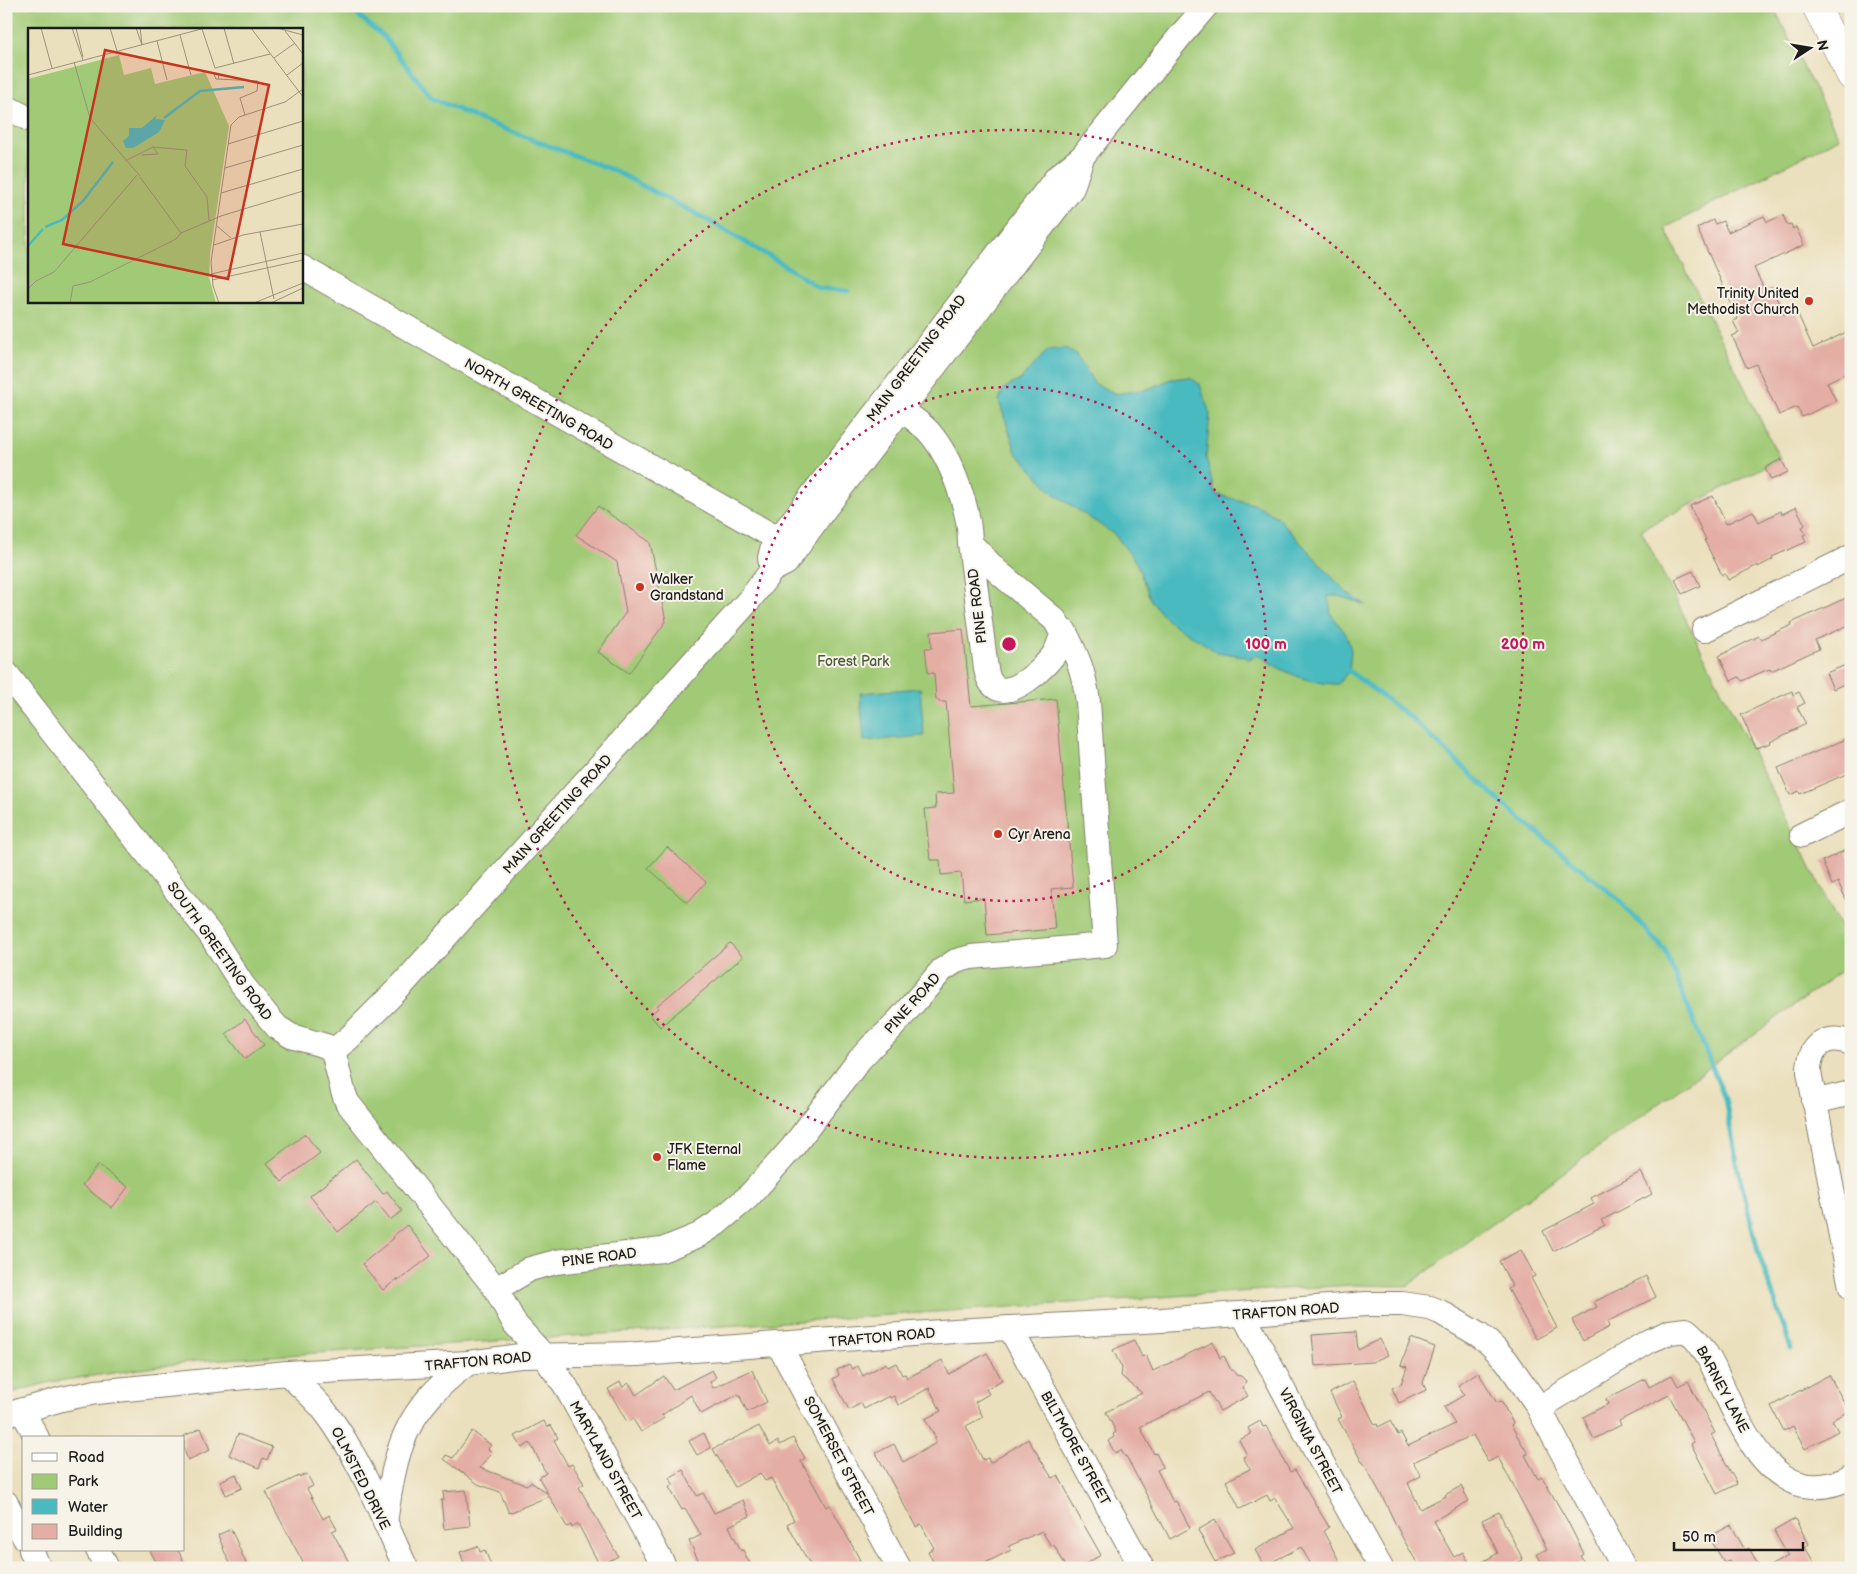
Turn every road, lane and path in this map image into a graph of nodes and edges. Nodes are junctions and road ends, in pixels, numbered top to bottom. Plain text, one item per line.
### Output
1 (1206, 6) edge
2 (1816, 6) edge
3 (1851, 76) edge
4 (6, 107) edge
5 (28, 118) edge
6 (302, 268) edge
7 (893, 404) junction
8 (778, 539) junction
9 (970, 543) junction
10 (1851, 557) edge
11 (772, 570) junction
12 (1704, 630) dead end
13 (1065, 632) junction
14 (6, 673) edge
15 (1851, 811) edge
16 (1802, 835) dead end
17 (1851, 1042) edge
18 (333, 1051) junction
19 (1851, 1093) edge
20 (1814, 1102) junction
21 (1851, 1287) edge
22 (496, 1289) junction
23 (1243, 1314) junction
24 (1010, 1328) junction
25 (779, 1345) junction
26 (543, 1355) junction
27 (468, 1363) junction
28 (288, 1373) junction
29 (1539, 1408) junction
30 (14, 1412) edge
31 (36, 1436) edge
32 (1851, 1476) edge
33 (6, 1503) edge
34 (385, 1523) junction
35 (22, 1533) edge
36 (31, 1552) edge
37 (99, 1552) edge
38 (40, 1568) edge
39 (107, 1568) edge
40 (406, 1568) edge
41 (664, 1568) edge
42 (899, 1568) edge
43 (1142, 1568) edge
44 (1381, 1568) edge
45 (1624, 1568) edge

1 - 7 street, MAIN GREETING ROAD
2 - 3 main road
4 - 5 street
6 - 8 street, NORTH GREETING ROAD
7 - 8 street, MAIN GREETING ROAD
7 - 9 street, PINE ROAD
7 - 11 street, MAIN GREETING ROAD
8 - 11 street, MAIN GREETING ROAD
9 - 13 street, PINE ROAD
9 - 13 street, PINE ROAD
10 - 12 street
11 - 18 street, MAIN GREETING ROAD
13 - 22 street, PINE ROAD
14 - 18 street, SOUTH GREETING ROAD
15 - 16 street
17 - 20 street
18 - 22 street
19 - 20 street
20 - 21 street
22 - 26 street
23 - 24 street, TRAFTON ROAD
23 - 29 street, TRAFTON ROAD
23 - 44 street, VIRGINIA STREET
24 - 25 street, TRAFTON ROAD
24 - 43 street, BILTMORE STREET
25 - 26 street, TRAFTON ROAD
25 - 42 street, SOMERSET STREET
26 - 27 street, TRAFTON ROAD
26 - 41 street, MARYLAND STREET
27 - 28 street, TRAFTON ROAD
27 - 34 street
28 - 30 street, TRAFTON ROAD
28 - 34 street, OLMSTED DRIVE
29 - 32 street, BARNEY LANE
29 - 45 street, TRAFTON ROAD
30 - 31 street
33 - 35 street
34 - 40 street, OLMSTED DRIVE
36 - 38 street
37 - 39 street

